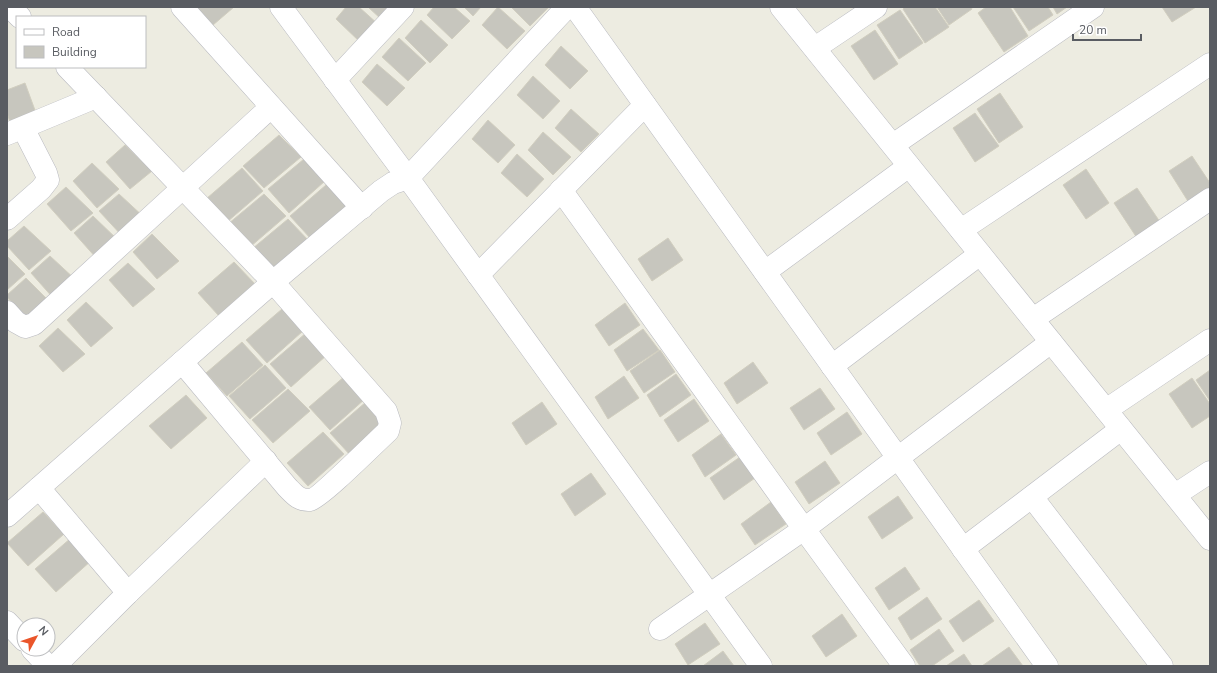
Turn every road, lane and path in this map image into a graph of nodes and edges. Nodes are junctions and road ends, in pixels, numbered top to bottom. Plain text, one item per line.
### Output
1 (10, 7) edge
2 (182, 7) edge
3 (281, 7) edge
4 (403, 7) edge
5 (567, 7) edge
6 (575, 7) edge
7 (781, 7) edge
8 (876, 7) edge
9 (1093, 7) edge
10 (19, 16) edge
11 (815, 48) junction
12 (1210, 64) edge
13 (69, 68) edge
14 (335, 80) junction
15 (96, 97) junction
16 (645, 105) junction
17 (271, 107) junction
18 (15, 131) edge
19 (893, 145) junction
20 (909, 166) junction
21 (408, 178) junction
22 (184, 188) junction
23 (561, 190) junction
24 (1210, 199) edge
25 (362, 208) junction
26 (7, 219) edge
27 (961, 230) junction
28 (980, 254) junction
29 (765, 272) junction
30 (478, 275) junction
31 (273, 282) junction
32 (7, 312) edge
33 (1032, 319) junction
34 (1210, 340) edge
35 (1051, 342) junction
36 (182, 362) junction
37 (832, 366) junction
38 (1106, 410) junction
39 (1121, 429) junction
40 (898, 458) junction
41 (266, 461) junction
42 (1210, 472) edge
43 (39, 488) junction
44 (1175, 495) junction
45 (1032, 497) junction
46 (7, 516) edge
47 (804, 529) junction
48 (1210, 539) edge
49 (963, 549) junction
50 (128, 593) junction
51 (710, 595) junction
52 (7, 622) edge
53 (660, 629) dead end
54 (16, 632) edge
55 (40, 657) edge
56 (48, 666) edge
57 (55, 666) edge
58 (761, 666) edge
59 (904, 666) edge
60 (1047, 666) edge
61 (1162, 666) edge

1 - 10 street
2 - 17 street
3 - 14 street
4 - 14 street
5 - 21 street
6 - 16 street
7 - 11 street
8 - 11 street
9 - 19 street
11 - 19 street
12 - 27 street
13 - 15 street
14 - 21 street
15 - 18 street
15 - 22 street
16 - 23 street
16 - 29 street
17 - 22 street
17 - 25 street
18 - 26 street
19 - 20 street
20 - 27 street
20 - 29 street
21 - 25 street
21 - 30 street
22 - 31 street
22 - 32 street
23 - 30 street
23 - 47 street
24 - 33 street
25 - 31 street
27 - 28 street
28 - 33 street
28 - 37 street
29 - 37 street
30 - 51 street
31 - 36 street
31 - 41 street
33 - 35 street
34 - 38 street
35 - 38 street
35 - 40 street
36 - 41 street
36 - 43 street
37 - 40 street
38 - 39 street
39 - 44 street
39 - 45 street
40 - 47 street
40 - 49 street
41 - 50 street
42 - 44 street
43 - 46 street
43 - 50 street
44 - 48 street
45 - 49 street
45 - 61 street
47 - 51 street
47 - 59 street
49 - 60 street
50 - 57 street
51 - 53 street
51 - 58 street
52 - 54 street
55 - 56 street

